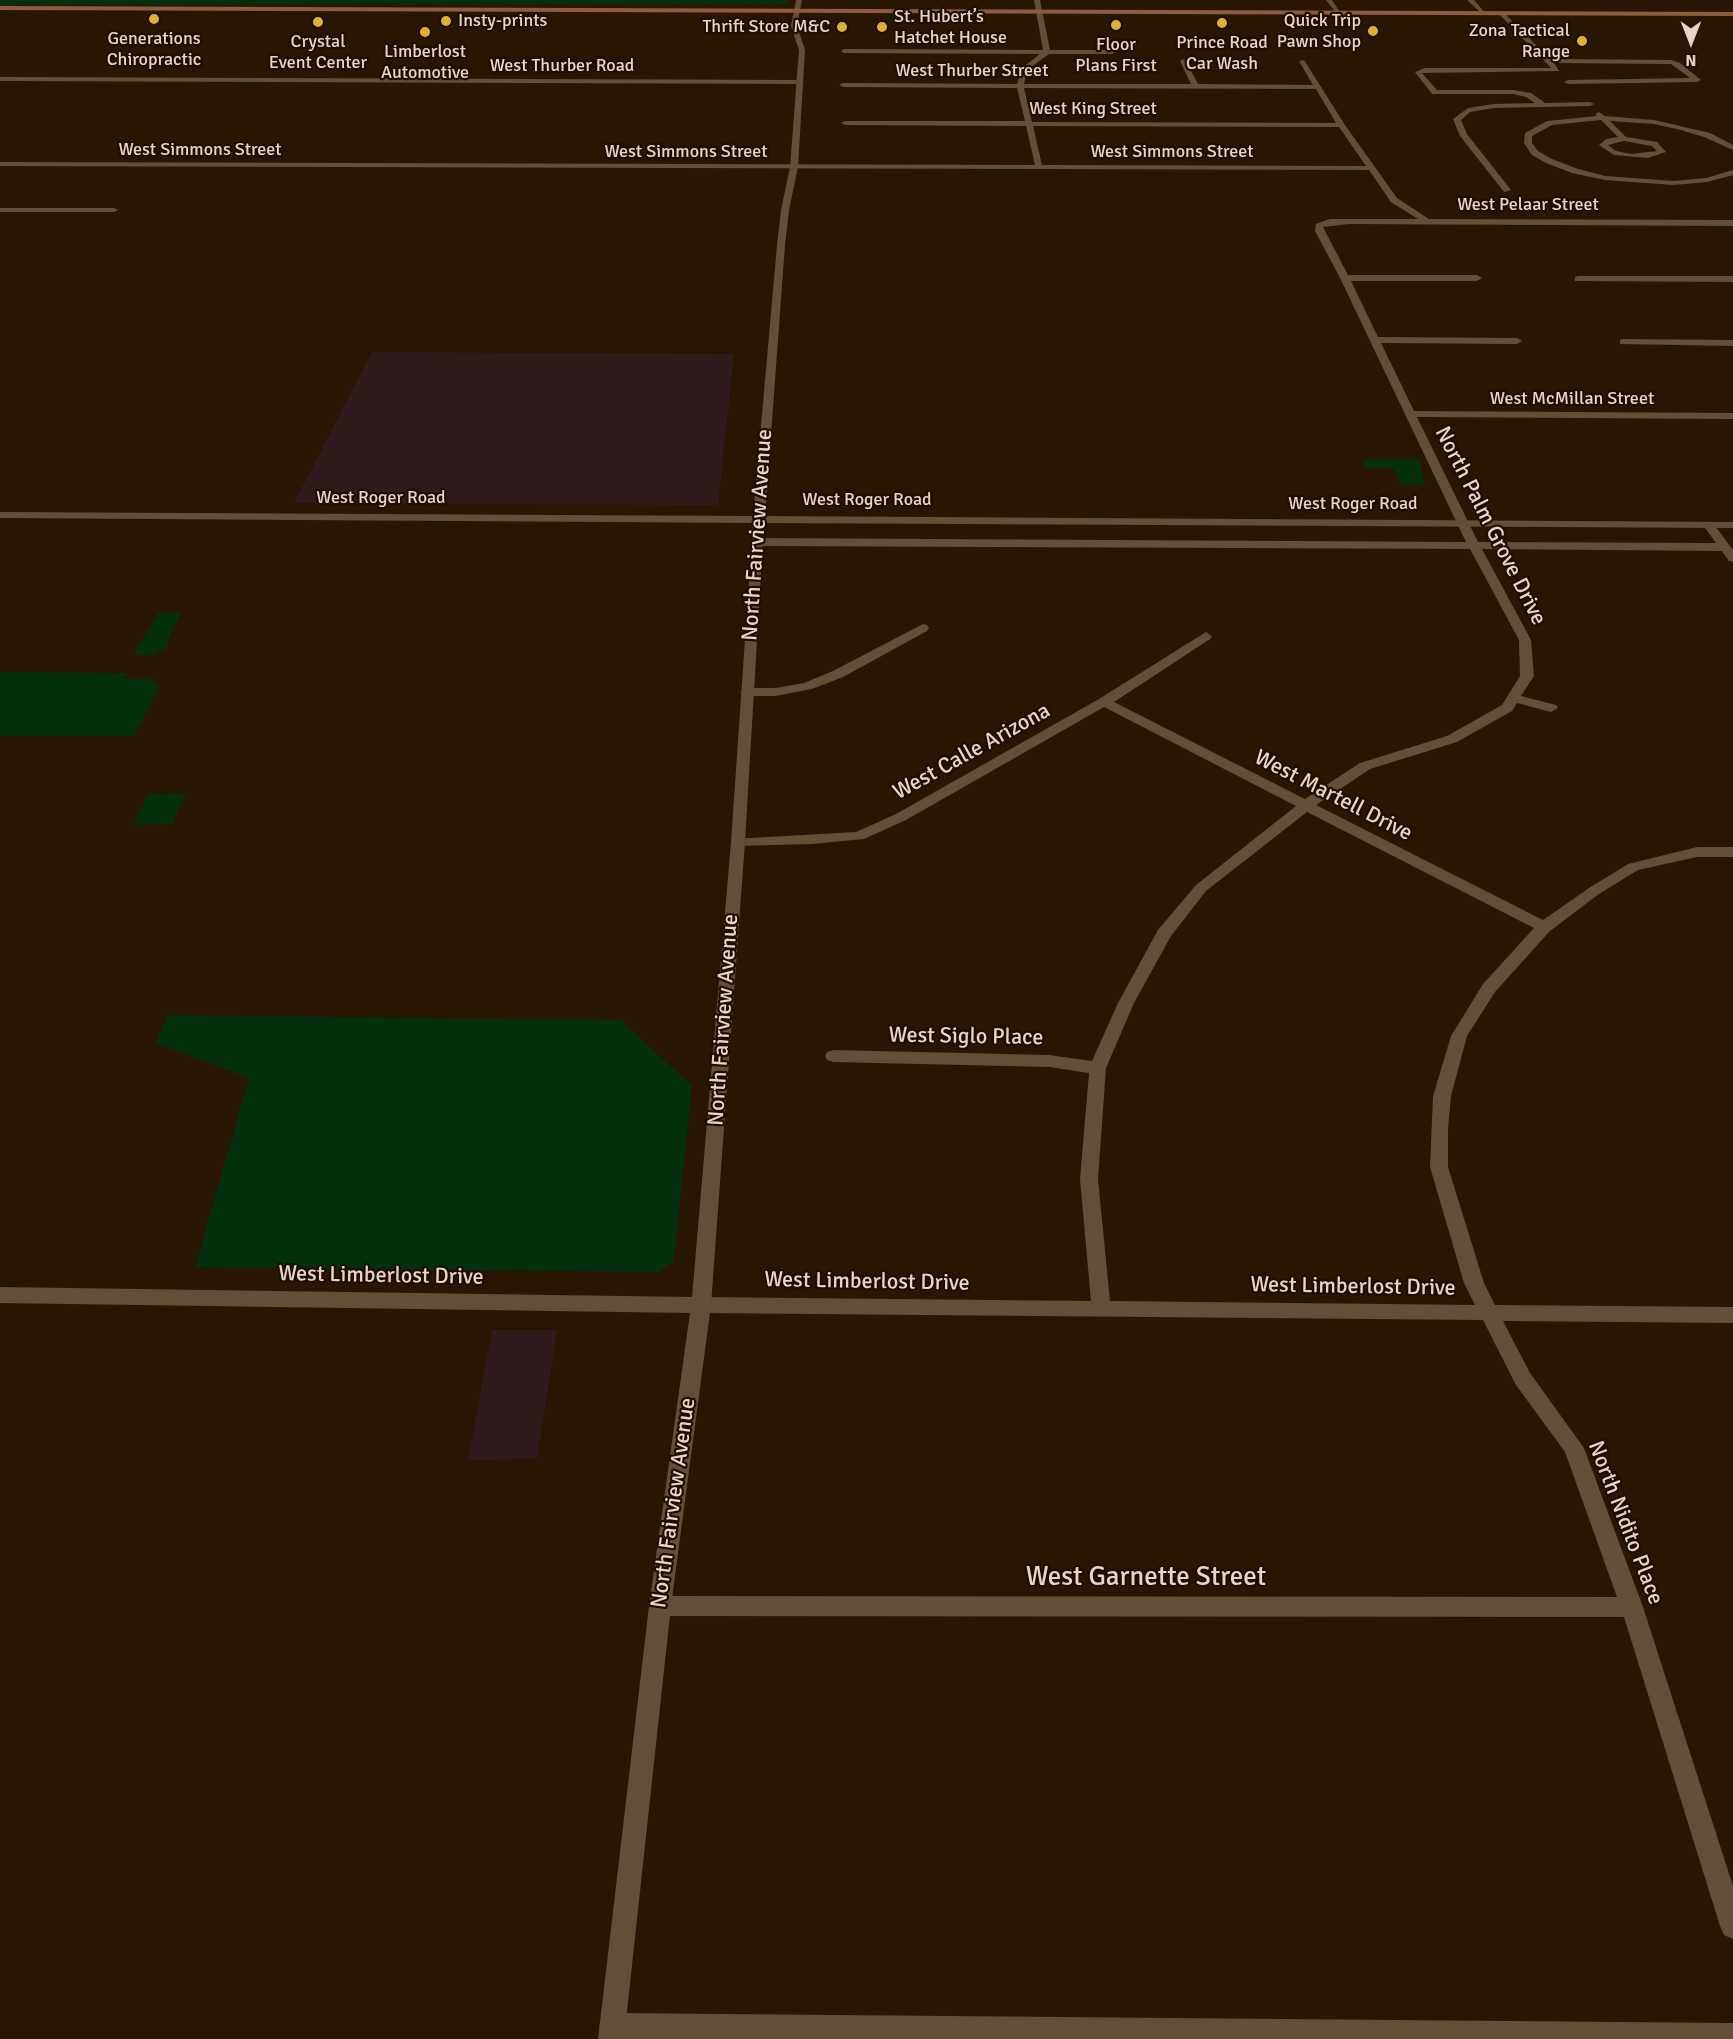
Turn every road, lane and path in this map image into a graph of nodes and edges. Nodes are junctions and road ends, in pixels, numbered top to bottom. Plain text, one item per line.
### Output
1 (799, 0) edge
2 (1037, 0) edge
3 (1329, 0) edge
4 (1470, 0) edge
5 (0, 8) edge
6 (798, 11) junction
7 (1040, 12) junction
8 (1339, 13) junction
9 (1484, 14) junction
10 (1502, 14) junction
11 (1733, 14) edge
12 (844, 51) dead end
13 (1047, 52) junction
14 (1112, 52) dead end
15 (1184, 61) dead end
16 (1302, 61) dead end
17 (1548, 61) junction
18 (1557, 70) junction
19 (0, 79) edge
20 (799, 82) junction
21 (1569, 82) junction
22 (843, 85) dead end
23 (1020, 86) junction
24 (1196, 87) junction
25 (1318, 87) junction
26 (1576, 90) dead end
27 (1583, 97) dead end
28 (1590, 104) junction
29 (1543, 105) junction
30 (1602, 118) junction
31 (845, 123) dead end
32 (1029, 124) junction
33 (1341, 125) junction
34 (1624, 139) junction
35 (1733, 148) edge
36 (0, 164) edge
37 (794, 167) junction
38 (1039, 167) junction
39 (1371, 168) junction
40 (1733, 172) edge
41 (1507, 190) dead end
42 (0, 210) edge
43 (114, 210) dead end
44 (1428, 222) junction
45 (1318, 223) joint
46 (1733, 223) edge
47 (1345, 278) junction
48 (1477, 278) dead end
49 (1578, 279) dead end
50 (1733, 279) edge
51 (1374, 340) junction
52 (1517, 340) dead end
53 (1623, 342) dead end
54 (1733, 343) edge
55 (1410, 414) junction
56 (1733, 416) edge
57 (0, 515) edge
58 (759, 518) junction
59 (1462, 523) junction
60 (1709, 525) junction
61 (1733, 525) edge
62 (758, 542) junction
63 (1474, 546) junction
64 (1725, 547) junction
65 (1733, 558) edge
66 (923, 628) dead end
67 (1206, 636) dead end
68 (747, 692) junction
69 (1513, 698) junction
70 (1104, 702) junction
71 (1551, 708) dead end
72 (1305, 806) junction
73 (738, 842) junction
74 (1733, 852) edge
75 (1544, 927) junction
76 (833, 1056) dead end
77 (1098, 1068) junction
78 (0, 1295) edge
79 (701, 1305) junction
80 (1101, 1309) junction
81 (1491, 1312) junction
82 (1733, 1315) edge
83 (660, 1606) junction
84 (1632, 1607) junction
85 (1733, 1926) edge
86 (612, 2033) edge
87 (1733, 2037) edge

1 - 6 street, North Fairview Avenue
2 - 7 street
3 - 8 street
4 - 9 street
5 - 6 main road
6 - 7 main road
6 - 20 street, North Fairview Avenue
7 - 8 main road
7 - 13 street
8 - 9 main road
9 - 10 main road
10 - 11 main road
10 - 17 street
12 - 13 street
13 - 14 street
13 - 23 street
15 - 24 street
16 - 25 street
17 - 18 street
17 - 21 street
18 - 21 street
18 - 29 street
19 - 20 street, West Thurber Road
20 - 37 street, North Fairview Avenue
21 - 26 street
22 - 23 street, West Thurber Street
23 - 24 street, West Thurber Street
23 - 32 street
24 - 25 street, West Thurber Street
25 - 33 street
27 - 28 street
28 - 29 street
28 - 30 street
29 - 41 street
30 - 34 street
30 - 35 street
30 - 40 street
31 - 32 street, West King Street
32 - 33 street, West King Street
32 - 38 street
33 - 39 street
34 - 34 street
36 - 37 street, West Simmons Street
37 - 38 street, West Simmons Street
37 - 58 street, North Fairview Avenue
38 - 39 street, West Simmons Street
39 - 44 street
42 - 43 street
44 - 45 street, West Pelaar Street
44 - 46 street, West Pelaar Street
45 - 47 street, North Palm Grove Drive
47 - 48 street
47 - 51 street, North Palm Grove Drive
49 - 50 street
51 - 52 street
51 - 55 street, North Palm Grove Drive
53 - 54 street
55 - 56 street, West McMillan Street
55 - 59 street, North Palm Grove Drive
57 - 58 street, West Roger Road
58 - 59 street, West Roger Road
58 - 62 street, North Fairview Avenue
59 - 60 street, West Roger Road
59 - 63 street, North Palm Grove Drive
60 - 61 street, West Roger Road
60 - 64 street
62 - 63 street, West Roger Road
62 - 68 street, North Fairview Avenue
63 - 64 street, West Roger Road
63 - 69 street, North Palm Grove Drive
64 - 65 street
66 - 68 street
67 - 70 street, West Calle Arizona
68 - 73 street, North Fairview Avenue
69 - 71 street
69 - 72 street, North Palm Grove Drive
70 - 72 street, West Martell Drive
70 - 73 street, West Calle Arizona
72 - 75 street, West Martell Drive
72 - 77 street, North Palm Grove Drive
73 - 79 street, North Fairview Avenue
74 - 75 street, North Nidito Place
75 - 81 street, North Nidito Place
76 - 77 street, West Siglo Place
77 - 80 street, North Palm Grove Drive
78 - 79 street, West Limberlost Drive
79 - 80 street, West Limberlost Drive
79 - 83 street, North Fairview Avenue
80 - 81 street, West Limberlost Drive
81 - 82 street, West Limberlost Drive
81 - 84 street, North Nidito Place
83 - 84 street, West Garnette Street
83 - 86 street, North Fairview Avenue
84 - 85 street, North Nidito Place
86 - 87 street

